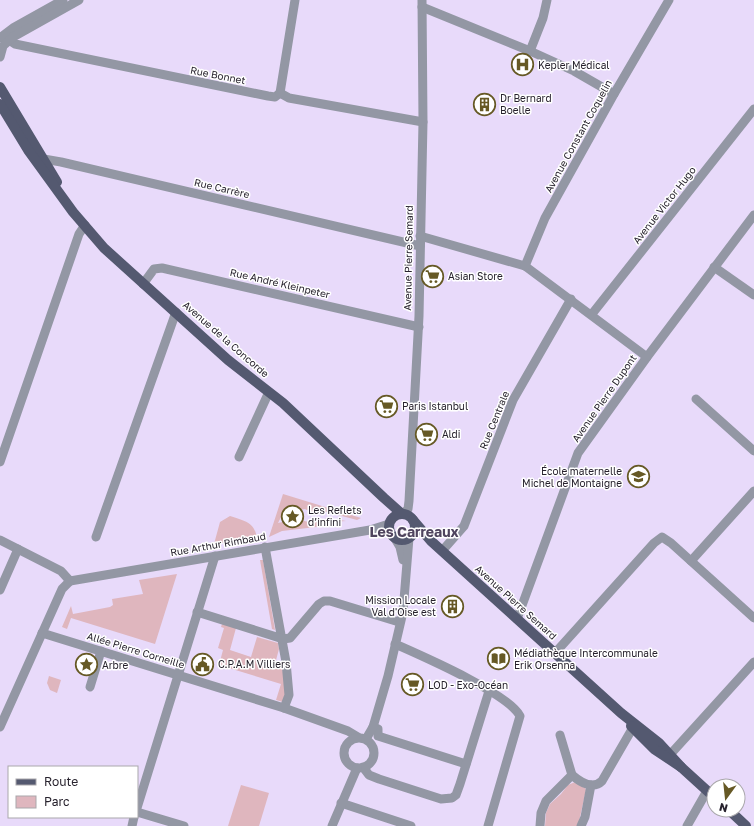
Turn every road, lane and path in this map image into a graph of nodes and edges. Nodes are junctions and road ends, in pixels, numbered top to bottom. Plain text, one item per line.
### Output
1 (63, 0) edge
2 (79, 0) edge
3 (295, 0) edge
4 (547, 0) edge
5 (669, 0) edge
6 (422, 4) edge
7 (4, 39) edge
8 (530, 51) junction
9 (0, 57) edge
10 (0, 87) edge
11 (280, 93) junction
12 (614, 94) junction
13 (0, 104) edge
14 (754, 109) edge
15 (423, 122) junction
16 (25, 145) junction
17 (45, 160) junction
18 (73, 212) junction
19 (754, 215) edge
20 (84, 226) junction
21 (420, 236) junction
22 (420, 246) junction
23 (525, 266) junction
24 (714, 267) junction
25 (143, 284) junction
26 (754, 296) edge
27 (571, 299) junction
28 (176, 312) junction
29 (592, 314) junction
30 (419, 328) junction
31 (647, 356) junction
32 (269, 392) junction
33 (696, 399) dead end
34 (754, 451) edge
35 (240, 457) dead end
36 (0, 462) edge
37 (754, 491) edge
38 (384, 498) junction
39 (403, 514) junction
40 (413, 520) junction
41 (389, 523) junction
42 (370, 530) junction
43 (393, 536) junction
44 (96, 537) dead end
45 (409, 537) junction
46 (0, 540) edge
47 (431, 541) junction
48 (265, 547) junction
49 (18, 549) junction
50 (442, 551) junction
51 (215, 556) junction
52 (691, 561) junction
53 (70, 581) junction
54 (0, 590) edge
55 (197, 612) junction
56 (754, 618) edge
57 (516, 619) junction
58 (399, 621) junction
59 (42, 633) junction
60 (283, 639) junction
61 (395, 644) junction
62 (101, 651) junction
63 (555, 653) junction
64 (290, 658) dead end
65 (753, 665) edge
66 (178, 674) junction
67 (90, 687) dead end
68 (489, 691) junction
69 (284, 708) junction
70 (634, 725) junction
71 (0, 727) edge
72 (373, 727) junction
73 (560, 735) dead end
74 (362, 738) junction
75 (669, 757) junction
76 (466, 764) junction
77 (360, 767) junction
78 (572, 775) junction
79 (591, 785) junction
80 (706, 790) edge
81 (706, 801) edge
82 (341, 803) junction
83 (138, 805) edge
84 (138, 812) edge
85 (738, 818) edge
86 (184, 826) edge
87 (332, 826) edge
88 (411, 826) edge
89 (488, 826) edge
90 (540, 826) edge
91 (582, 826) edge
92 (687, 826) edge
93 (746, 826) edge

1 - 7 street
2 - 7 street
3 - 11 street
4 - 8 street
5 - 12 street, Avenue Constant Coquelin
6 - 8 street
6 - 15 street, Avenue Pierre Semard
7 - 9 street
7 - 11 street, Rue Bonnet
8 - 12 street
10 - 17 main road, Avenue de la Concorde
11 - 15 street, Rue Bonnet
12 - 23 street, Avenue Constant Coquelin
13 - 16 main road, Avenue de la Concorde
14 - 29 street, Avenue Victor Hugo
15 - 21 street, Avenue Pierre Semard
16 - 17 street
16 - 18 main road, Avenue de la Concorde
17 - 18 main road, Avenue de la Concorde
17 - 22 street, Rue Carrère
18 - 20 main road, Avenue de la Concorde
19 - 24 street, Avenue Pierre Dupont
20 - 25 main road, Avenue de la Concorde
20 - 36 street
21 - 22 street, Avenue Pierre Semard
21 - 23 street
22 - 30 street, Avenue Pierre Semard
23 - 27 street
24 - 26 street
24 - 31 street, Avenue Pierre Dupont
25 - 28 main road, Avenue de la Concorde
25 - 30 street, Rue André Kleinpeter
27 - 29 street
27 - 50 street, Rue Centrale
28 - 32 main road, Avenue de la Concorde
28 - 44 street
29 - 31 street
30 - 39 street, Avenue Pierre Semard
31 - 57 street, Avenue Pierre Dupont
32 - 35 street
32 - 38 main road, Avenue de la Concorde
33 - 34 street
37 - 52 street
38 - 39 main road, Avenue de la Concorde
38 - 41 main road, Avenue de la Concorde
39 - 40 main road
39 - 41 main road
40 - 45 main road
40 - 47 main road
41 - 42 street, Rue Arthur Rimbaud
41 - 43 main road
42 - 43 street
42 - 48 street, Rue Arthur Rimbaud
43 - 45 main road
43 - 58 street
45 - 47 main road
45 - 58 street
46 - 49 street
47 - 50 main road, Avenue Pierre Semard
48 - 51 street, Rue Arthur Rimbaud
48 - 60 street
49 - 53 street
49 - 54 street
50 - 57 main road, Avenue Pierre Semard
51 - 53 street, Rue Arthur Rimbaud
51 - 55 street
52 - 56 street
52 - 63 street
53 - 59 street
55 - 60 street
55 - 66 street
57 - 63 main road, Avenue Pierre Semard
58 - 60 street
58 - 61 street
59 - 62 street, Allée Pierre Corneille
59 - 71 street
60 - 64 street
60 - 69 street
61 - 68 street
61 - 72 street
62 - 66 street, Allée Pierre Corneille
62 - 67 street
63 - 70 main road, Avenue Pierre Semard
65 - 75 street
66 - 69 street, Allée Pierre Corneille
66 - 83 street
68 - 76 street
68 - 89 street
69 - 74 street, Allée Pierre Corneille
70 - 75 main road, Avenue Pierre Semard
70 - 79 street
72 - 74 street
72 - 76 street
73 - 78 street
74 - 77 street
74 - 77 street
75 - 80 main road, Avenue Pierre Semard
76 - 77 street
77 - 82 street
78 - 79 street
78 - 90 street
79 - 91 street
81 - 92 street
82 - 87 street
82 - 88 street
84 - 86 street
85 - 93 main road

